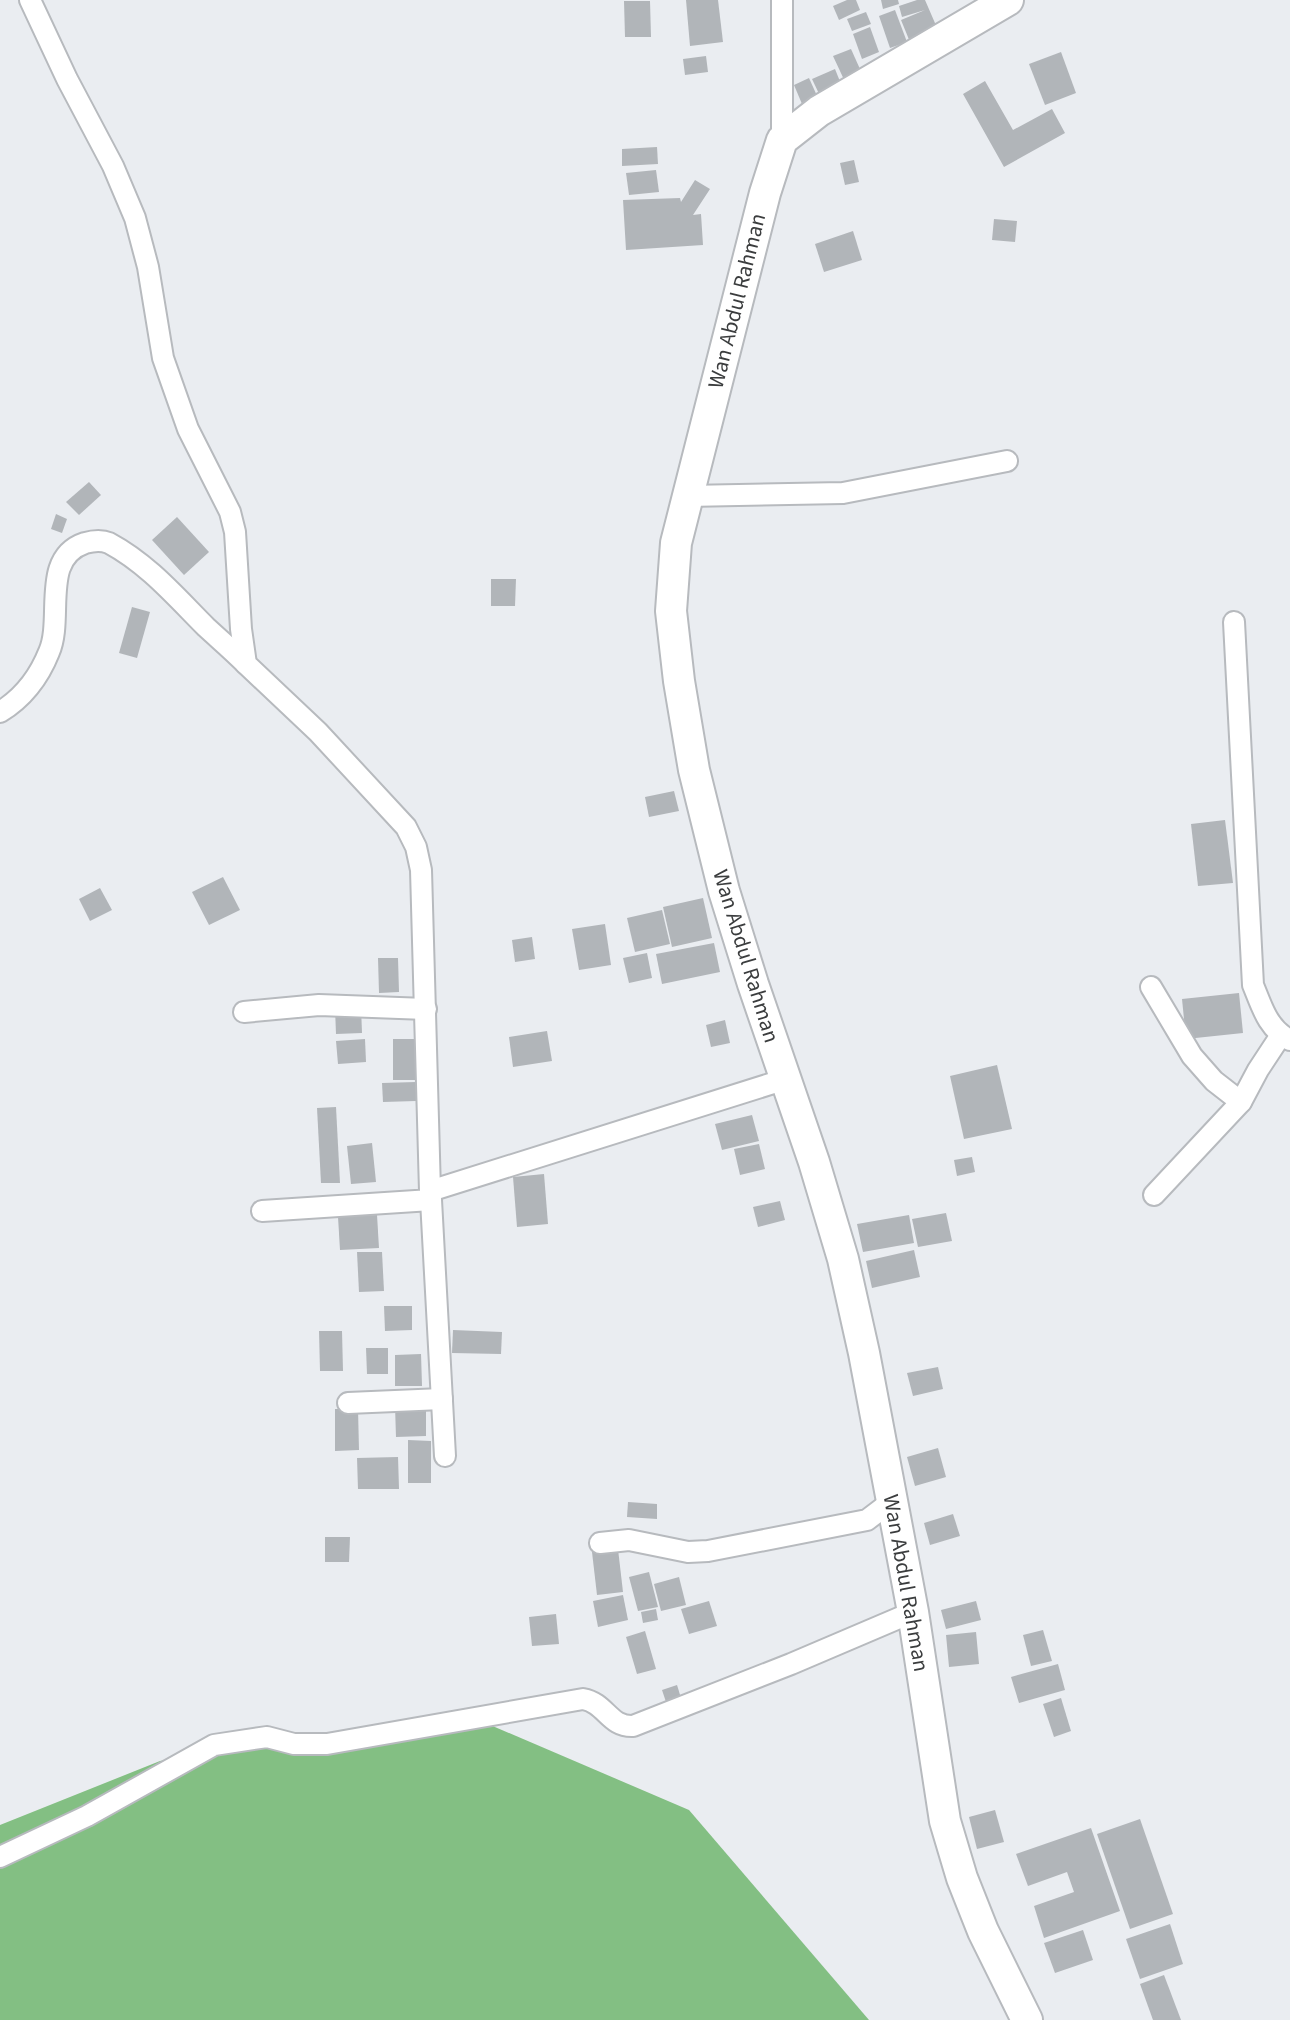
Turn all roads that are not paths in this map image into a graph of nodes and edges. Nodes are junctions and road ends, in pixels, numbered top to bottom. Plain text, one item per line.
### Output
1 (30, 0) edge
2 (782, 0) edge
3 (1008, 0) edge
4 (782, 140) junction
5 (1007, 461) dead end
6 (687, 496) junction
7 (1234, 622) dead end
8 (246, 664) junction
9 (0, 712) edge
10 (1151, 987) dead end
11 (426, 1009) junction
12 (244, 1012) dead end
13 (1285, 1038) edge
14 (786, 1079) junction
15 (1241, 1102) junction
16 (1154, 1195) dead end
17 (431, 1196) junction
18 (262, 1211) dead end
19 (442, 1399) junction
20 (348, 1403) dead end
21 (445, 1456) dead end
22 (892, 1501) junction
23 (600, 1543) dead end
24 (913, 1612) junction
25 (0, 1857) edge
26 (1027, 2020) edge

1 - 8 street
2 - 4 street
3 - 4 street
4 - 6 street, Wan Abdul Rahman
5 - 6 street
6 - 14 street, Wan Abdul Rahman
7 - 13 street
8 - 9 street
8 - 11 street
10 - 15 street
11 - 12 street
11 - 17 street
13 - 15 street
14 - 17 street
14 - 22 street, Wan Abdul Rahman
15 - 16 street
17 - 18 street
17 - 19 street
19 - 20 street
19 - 21 street
22 - 23 street
22 - 24 street, Wan Abdul Rahman
24 - 25 street
24 - 26 street, Wan Abdul Rahman

